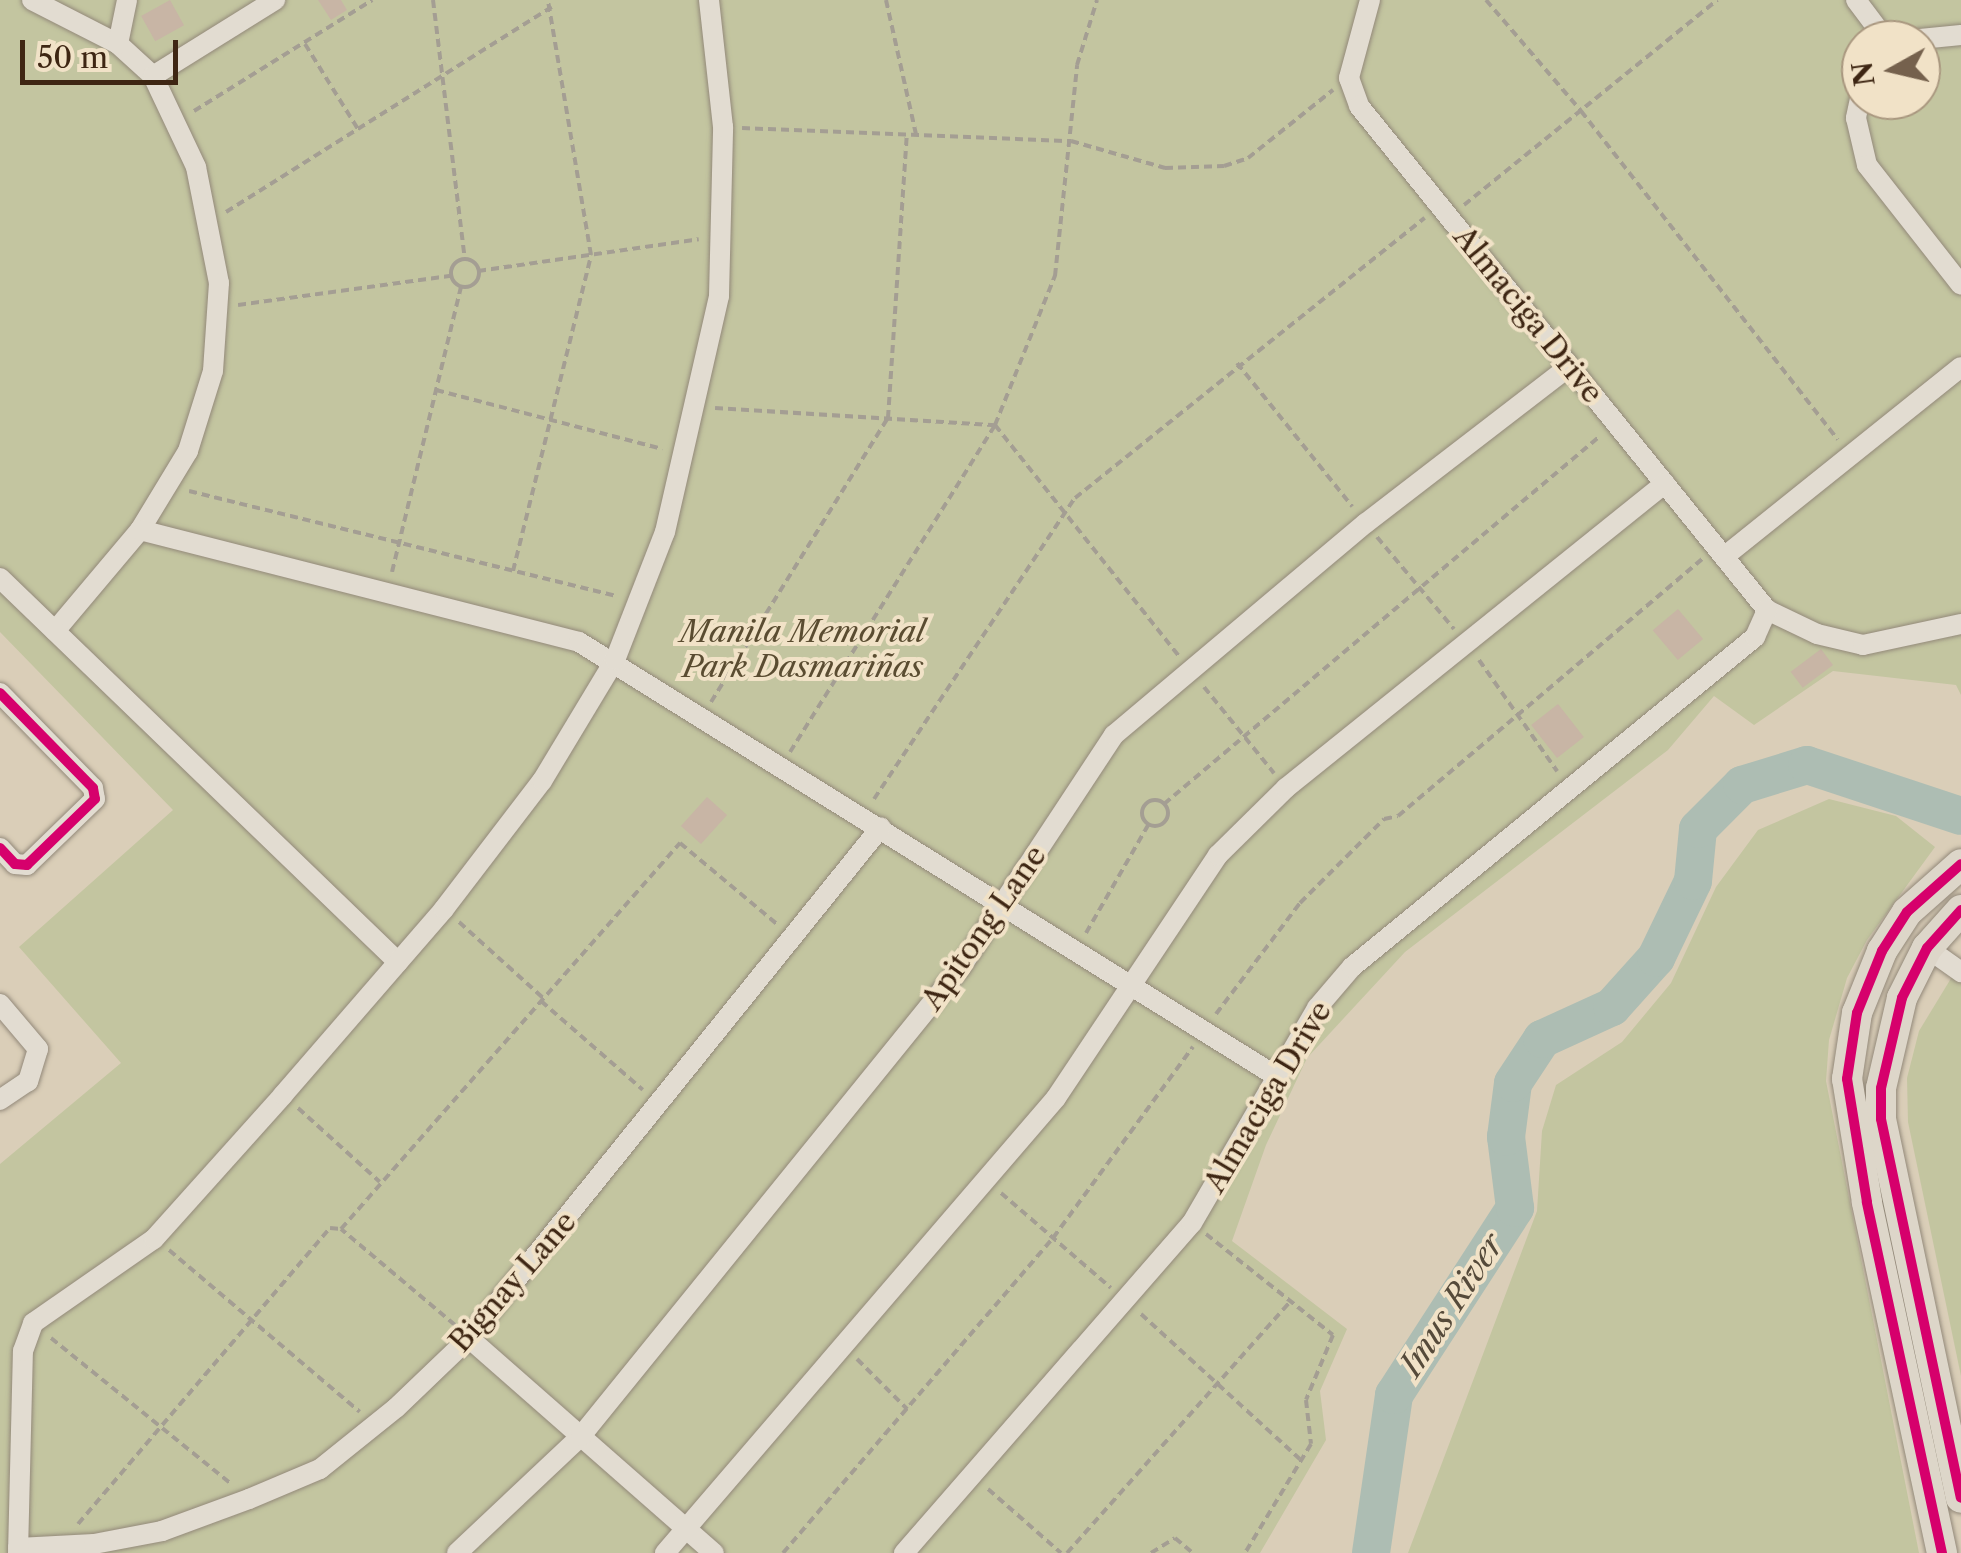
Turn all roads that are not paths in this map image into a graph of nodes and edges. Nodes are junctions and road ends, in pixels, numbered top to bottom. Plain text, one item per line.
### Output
1 (32, 0) edge
2 (127, 0) edge
3 (275, 0) edge
4 (709, 0) edge
5 (1370, 0) edge
6 (118, 44) junction
7 (153, 76) junction
8 (1856, 120) edge
9 (1961, 285) edge
10 (1570, 366) junction
11 (1961, 367) edge
12 (1665, 483) junction
13 (140, 530) junction
14 (1721, 551) junction
15 (0, 578) edge
16 (1767, 610) junction
17 (1961, 624) edge
18 (56, 632) junction
19 (615, 660) junction
20 (0, 692) edge
21 (872, 821) junction
22 (0, 848) edge
23 (1957, 867) edge
24 (1004, 905) junction
25 (1948, 932) edge
26 (398, 962) junction
27 (1961, 972) edge
28 (1132, 985) junction
29 (0, 1004) edge
30 (1276, 1076) junction
31 (0, 1100) edge
32 (470, 1338) junction
33 (581, 1436) junction
34 (1961, 1498) edge
35 (685, 1528) junction
36 (18, 1550) edge
37 (457, 1553) edge
38 (665, 1553) edge
39 (714, 1553) edge
40 (904, 1553) edge
41 (1942, 1553) edge

1 - 6 street
2 - 6 street
3 - 7 street
4 - 19 street
5 - 10 street, Almaciga Drive
6 - 7 street
7 - 13 street
8 - 9 street
10 - 12 street, Almaciga Drive
10 - 24 street, Apitong Lane
11 - 14 street
12 - 14 street, Almaciga Drive
12 - 28 street
13 - 18 street
13 - 19 street
14 - 16 street, Almaciga Drive
15 - 18 street
16 - 17 street, Almaciga Drive
16 - 30 street, Almaciga Drive
18 - 26 street
19 - 21 street
19 - 26 street
20 - 22 street
21 - 24 street
21 - 32 street, Bignay Lane
23 - 41 highway
24 - 28 street
24 - 33 street, Apitong Lane
25 - 27 street
25 - 34 highway
26 - 36 street
28 - 30 street
28 - 35 street
29 - 31 street
30 - 40 street, Almaciga Drive
32 - 33 street
32 - 36 street, Bignay Lane
33 - 35 street
33 - 37 street, Apitong Lane
35 - 38 street
35 - 39 street

